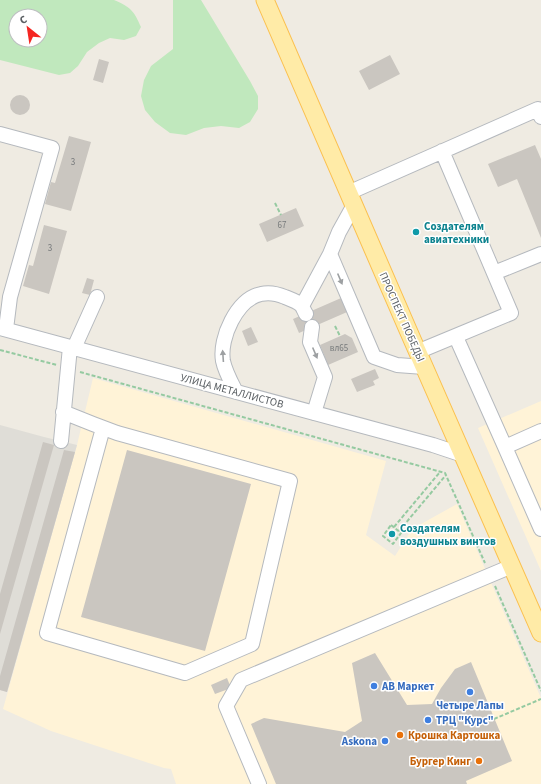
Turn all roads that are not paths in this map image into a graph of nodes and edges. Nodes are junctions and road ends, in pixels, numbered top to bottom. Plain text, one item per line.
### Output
1 (265, 0) edge
2 (541, 117) edge
3 (0, 134) edge
4 (442, 151) junction
5 (351, 199) junction
6 (330, 254) junction
7 (541, 254) edge
8 (494, 273) junction
9 (97, 297) dead end
10 (312, 327) dead end
11 (3, 329) edge
12 (456, 337) junction
13 (72, 347) junction
14 (421, 360) junction
15 (236, 392) junction
16 (63, 412) junction
17 (314, 413) junction
18 (103, 428) junction
19 (541, 431) edge
20 (60, 441) dead end
21 (505, 447) junction
22 (463, 454) junction
23 (541, 529) edge
24 (512, 566) junction
25 (541, 633) edge
26 (259, 784) edge

1 - 5 main road, ПРОСПЕКТ ПОБЕДЫ
2 - 4 street
3 - 11 street
4 - 5 street
4 - 8 street
5 - 6 street
5 - 14 main road, ПРОСПЕКТ ПОБЕДЫ
6 -> 14 street
15 -> 6 street
7 - 8 street
8 - 12 street
9 - 13 street
10 -> 17 street
11 - 13 street, УЛИЦА МЕТАЛЛИСТОВ
12 - 14 street
12 - 21 street
13 - 15 street, УЛИЦА МЕТАЛЛИСТОВ
13 - 16 street
14 - 22 main road, ПРОСПЕКТ ПОБЕДЫ
15 - 17 street, УЛИЦА МЕТАЛЛИСТОВ
16 - 18 street
16 - 20 street
17 - 22 street, УЛИЦА МЕТАЛЛИСТОВ
18 - 18 street
19 - 21 street
21 - 23 street
22 - 24 main road, ПРОСПЕКТ ПОБЕДЫ
24 - 25 main road, ПРОСПЕКТ ПОБЕДЫ
24 - 26 street

